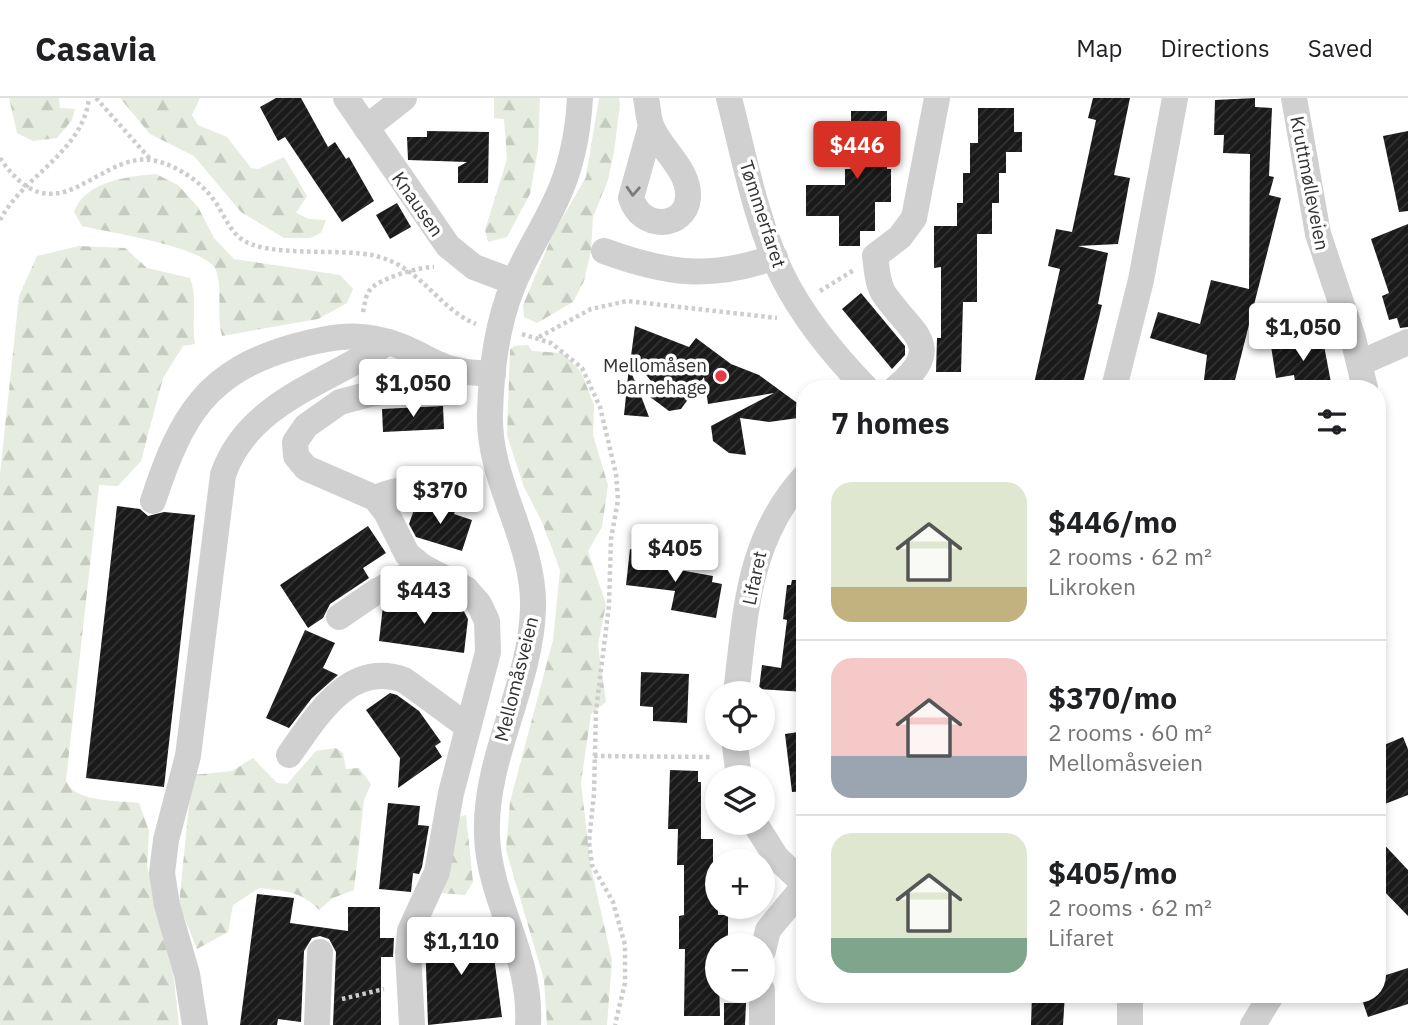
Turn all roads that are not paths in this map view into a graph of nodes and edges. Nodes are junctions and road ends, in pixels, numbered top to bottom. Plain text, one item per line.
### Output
1 (346, 98) edge
2 (404, 98) edge
3 (580, 98) edge
4 (646, 98) edge
5 (729, 98) edge
6 (937, 98) edge
7 (1175, 98) edge
8 (1294, 98) edge
9 (651, 126) dead end
10 (366, 128) junction
11 (604, 251) dead end
12 (775, 257) junction
13 (514, 282) junction
14 (388, 342) junction
15 (1408, 342) edge
16 (442, 365) junction
17 (1408, 365) edge
18 (1370, 369) edge
19 (493, 374) junction
20 (859, 380) edge
21 (905, 380) edge
22 (1116, 380) edge
23 (796, 488) edge
24 (458, 493) dead end
25 (375, 498) junction
26 (153, 501) dead end
27 (423, 567) junction
28 (339, 617) dead end
29 (738, 681) edge
30 (467, 726) junction
31 (289, 755) dead end
32 (762, 835) edge
33 (796, 876) edge
34 (796, 896) edge
35 (767, 933) edge
36 (320, 952) dead end
37 (762, 1003) edge
38 (1130, 1003) edge
39 (1266, 1003) edge
40 (195, 1025) edge
41 (317, 1025) edge
42 (412, 1025) edge
43 (528, 1025) edge
44 (762, 1025) edge
45 (1130, 1025) edge
46 (1253, 1025) edge

1 - 10 street, Knausen
2 - 10 street
3 - 13 street, Mellomåsveien
4 - 9 street
5 - 12 street, Tømmerfaret
6 - 21 street
7 - 22 street
8 - 18 street, Kruttmølleveien
10 - 13 street, Knausen
11 - 12 street
12 - 20 street, Tømmerfaret
13 - 19 street, Mellomåsveien
14 - 16 street
14 - 26 street
14 - 40 street
15 - 18 street
16 - 19 street
16 - 25 street
17 - 18 street
19 - 43 street, Mellomåsveien
23 - 29 street, Lifaret
24 - 25 street
25 - 27 street
27 - 28 street
27 - 30 street
30 - 31 street
30 - 42 street
32 - 33 street
34 - 35 street
36 - 41 street
37 - 44 street
38 - 45 street
39 - 46 street

